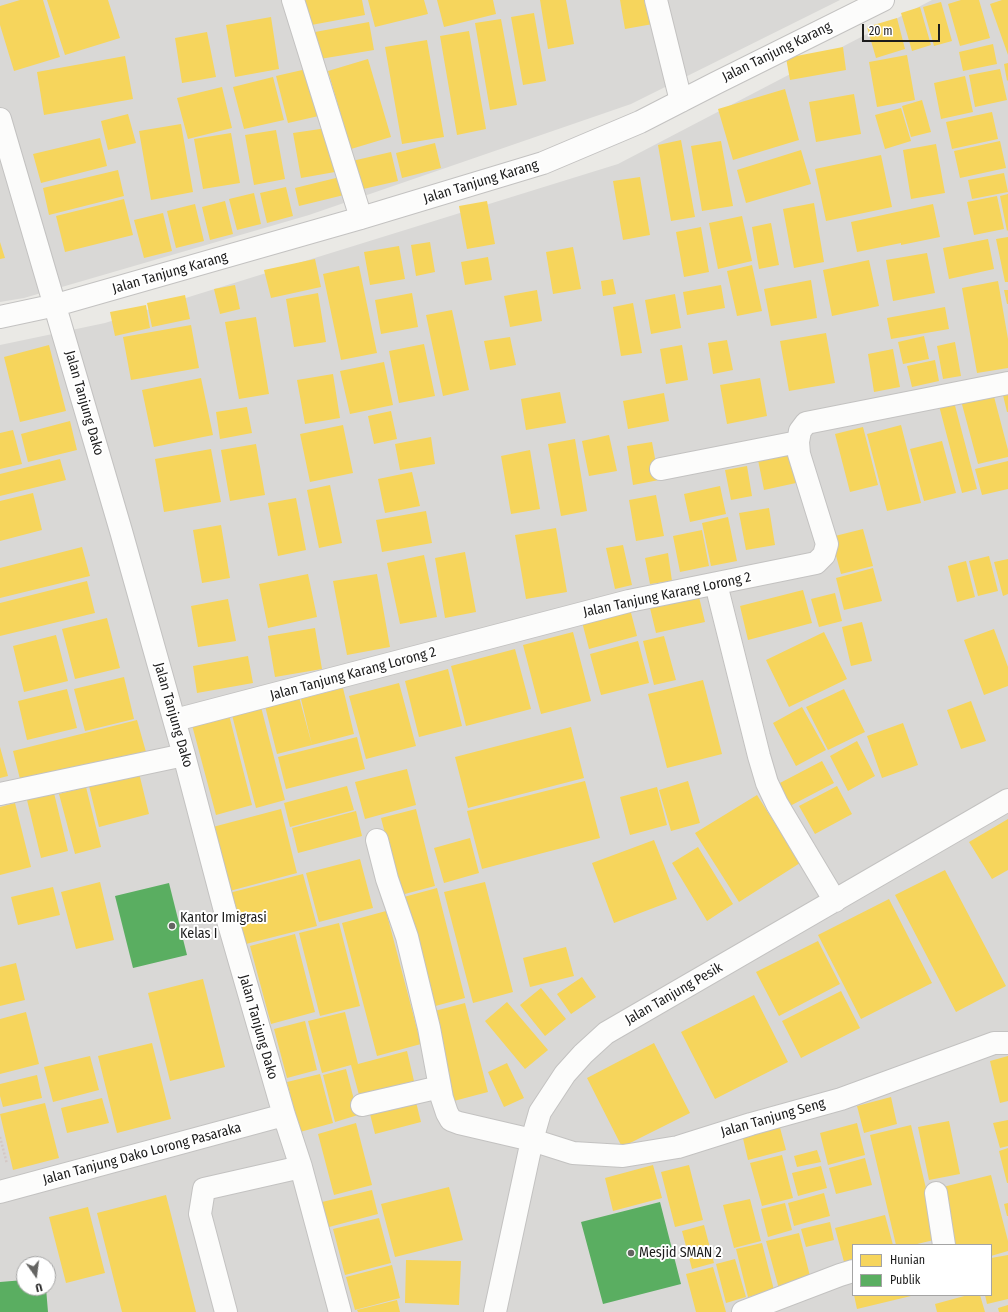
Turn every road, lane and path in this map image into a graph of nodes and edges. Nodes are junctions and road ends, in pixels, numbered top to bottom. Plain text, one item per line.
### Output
1 (293, 0) edge
2 (656, 0) edge
3 (883, 0) edge
4 (680, 101) junction
5 (0, 119) edge
6 (361, 218) junction
7 (56, 305) junction
8 (0, 317) edge
9 (1008, 383) edge
10 (798, 442) junction
11 (661, 468) dead end
12 (716, 584) junction
13 (175, 720) junction
14 (184, 755) junction
15 (0, 794) edge
16 (1008, 800) edge
17 (377, 840) dead end
18 (834, 901) junction
19 (1008, 1043) edge
20 (440, 1087) junction
21 (362, 1105) dead end
22 (284, 1115) junction
23 (0, 1137) edge
24 (532, 1140) junction
25 (301, 1167) junction
26 (7, 1190) edge
27 (936, 1193) dead end
28 (944, 1244) edge
29 (852, 1271) edge
30 (226, 1312) edge
31 (340, 1312) edge
32 (495, 1312) edge
33 (743, 1312) edge

1 - 6 street
2 - 4 street
3 - 4 street, Jalan Tanjung Karang
4 - 6 street, Jalan Tanjung Karang
5 - 7 street, Jalan Tanjung Dako
6 - 7 street, Jalan Tanjung Karang
7 - 8 street, Jalan Tanjung Karang
7 - 13 street, Jalan Tanjung Dako
9 - 10 street
10 - 11 street
10 - 12 street, Jalan Tanjung Karang Lorong 2
12 - 13 street, Jalan Tanjung Karang Lorong 2
12 - 18 street
13 - 14 street, Jalan Tanjung Dako
14 - 15 street
14 - 22 street, Jalan Tanjung Dako
16 - 18 street, Jalan Tanjung Pesik
17 - 20 street
18 - 24 street, Jalan Tanjung Pesik
19 - 24 street, Jalan Tanjung Seng
20 - 21 street
20 - 24 street, Jalan Tanjung Seng
22 - 25 street, Jalan Tanjung Dako
22 - 26 street, Jalan Tanjung Dako Lorong Pasaraka
23 - 26 path
24 - 32 street, Jalan Tanjung Pesik
25 - 30 street
25 - 31 street, Jalan Tanjung Dako
27 - 28 street
29 - 33 street

